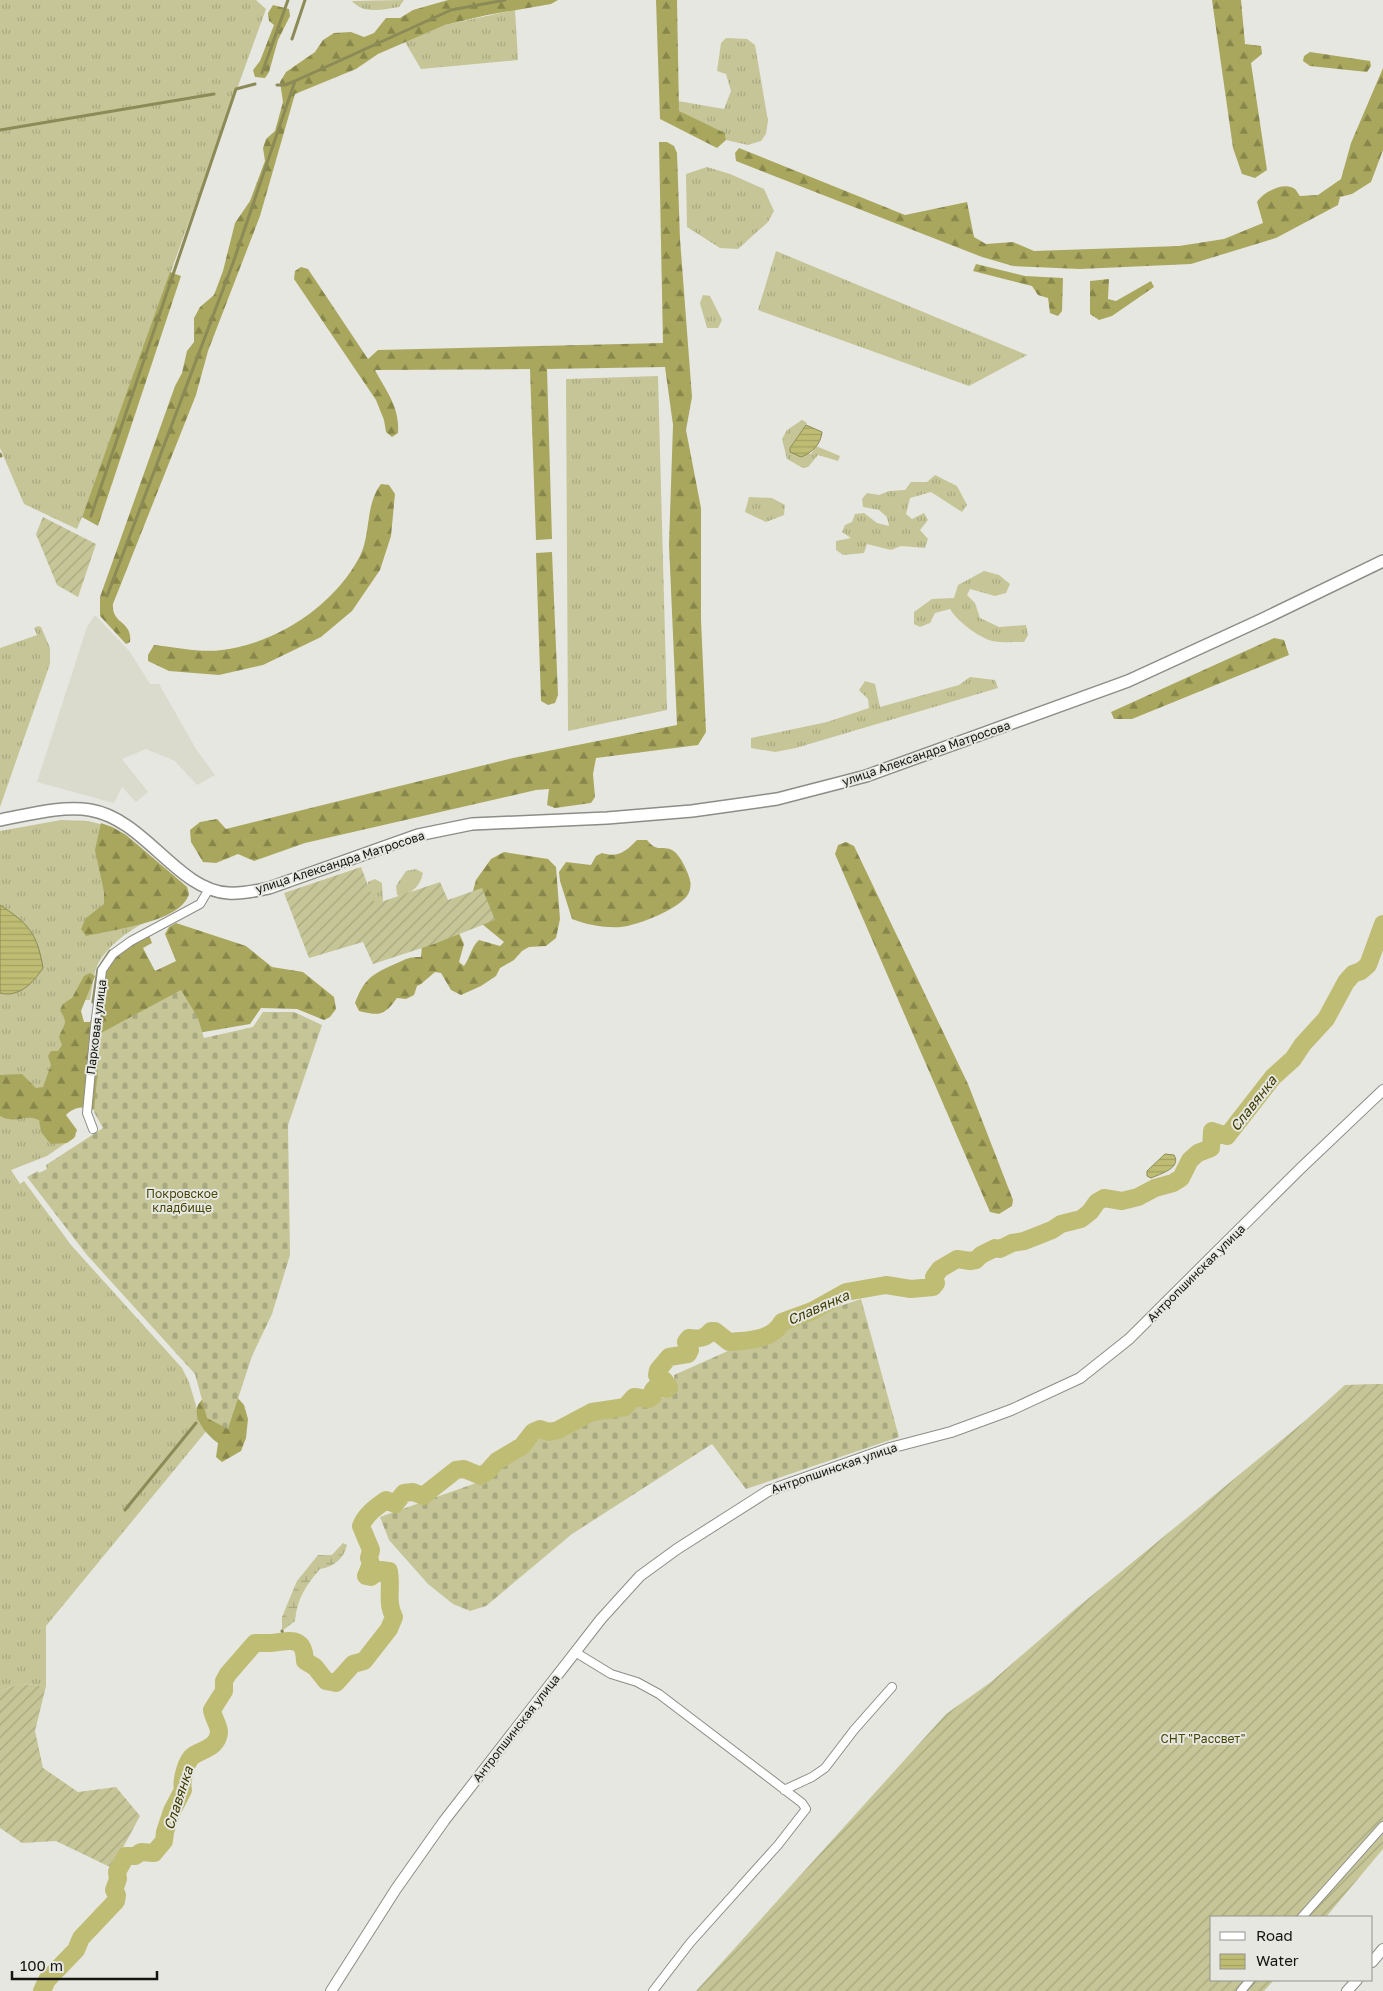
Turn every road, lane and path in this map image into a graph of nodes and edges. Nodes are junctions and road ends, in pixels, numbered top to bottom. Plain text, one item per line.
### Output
1 (1383, 561) edge
2 (0, 820) edge
3 (209, 889) junction
4 (1383, 1090) edge
5 (94, 1129) dead end
6 (575, 1652) junction
7 (892, 1687) dead end
8 (784, 1790) junction
9 (1383, 1826) edge
10 (1303, 1916) edge
11 (1383, 1949) edge
12 (1373, 1961) edge
13 (1249, 1981) edge
14 (1356, 1981) edge
15 (331, 1991) edge
16 (653, 1991) edge
17 (1241, 1991) edge
18 (1347, 1991) edge

1 - 3 main road, улица Александра Матросова
2 - 3 main road
3 - 5 street, Парковая улица
4 - 6 street, Антропшинская улица
6 - 8 street
6 - 15 street, Антропшинская улица
7 - 8 street
8 - 16 street
9 - 10 street
11 - 12 street
13 - 17 street
14 - 18 street

